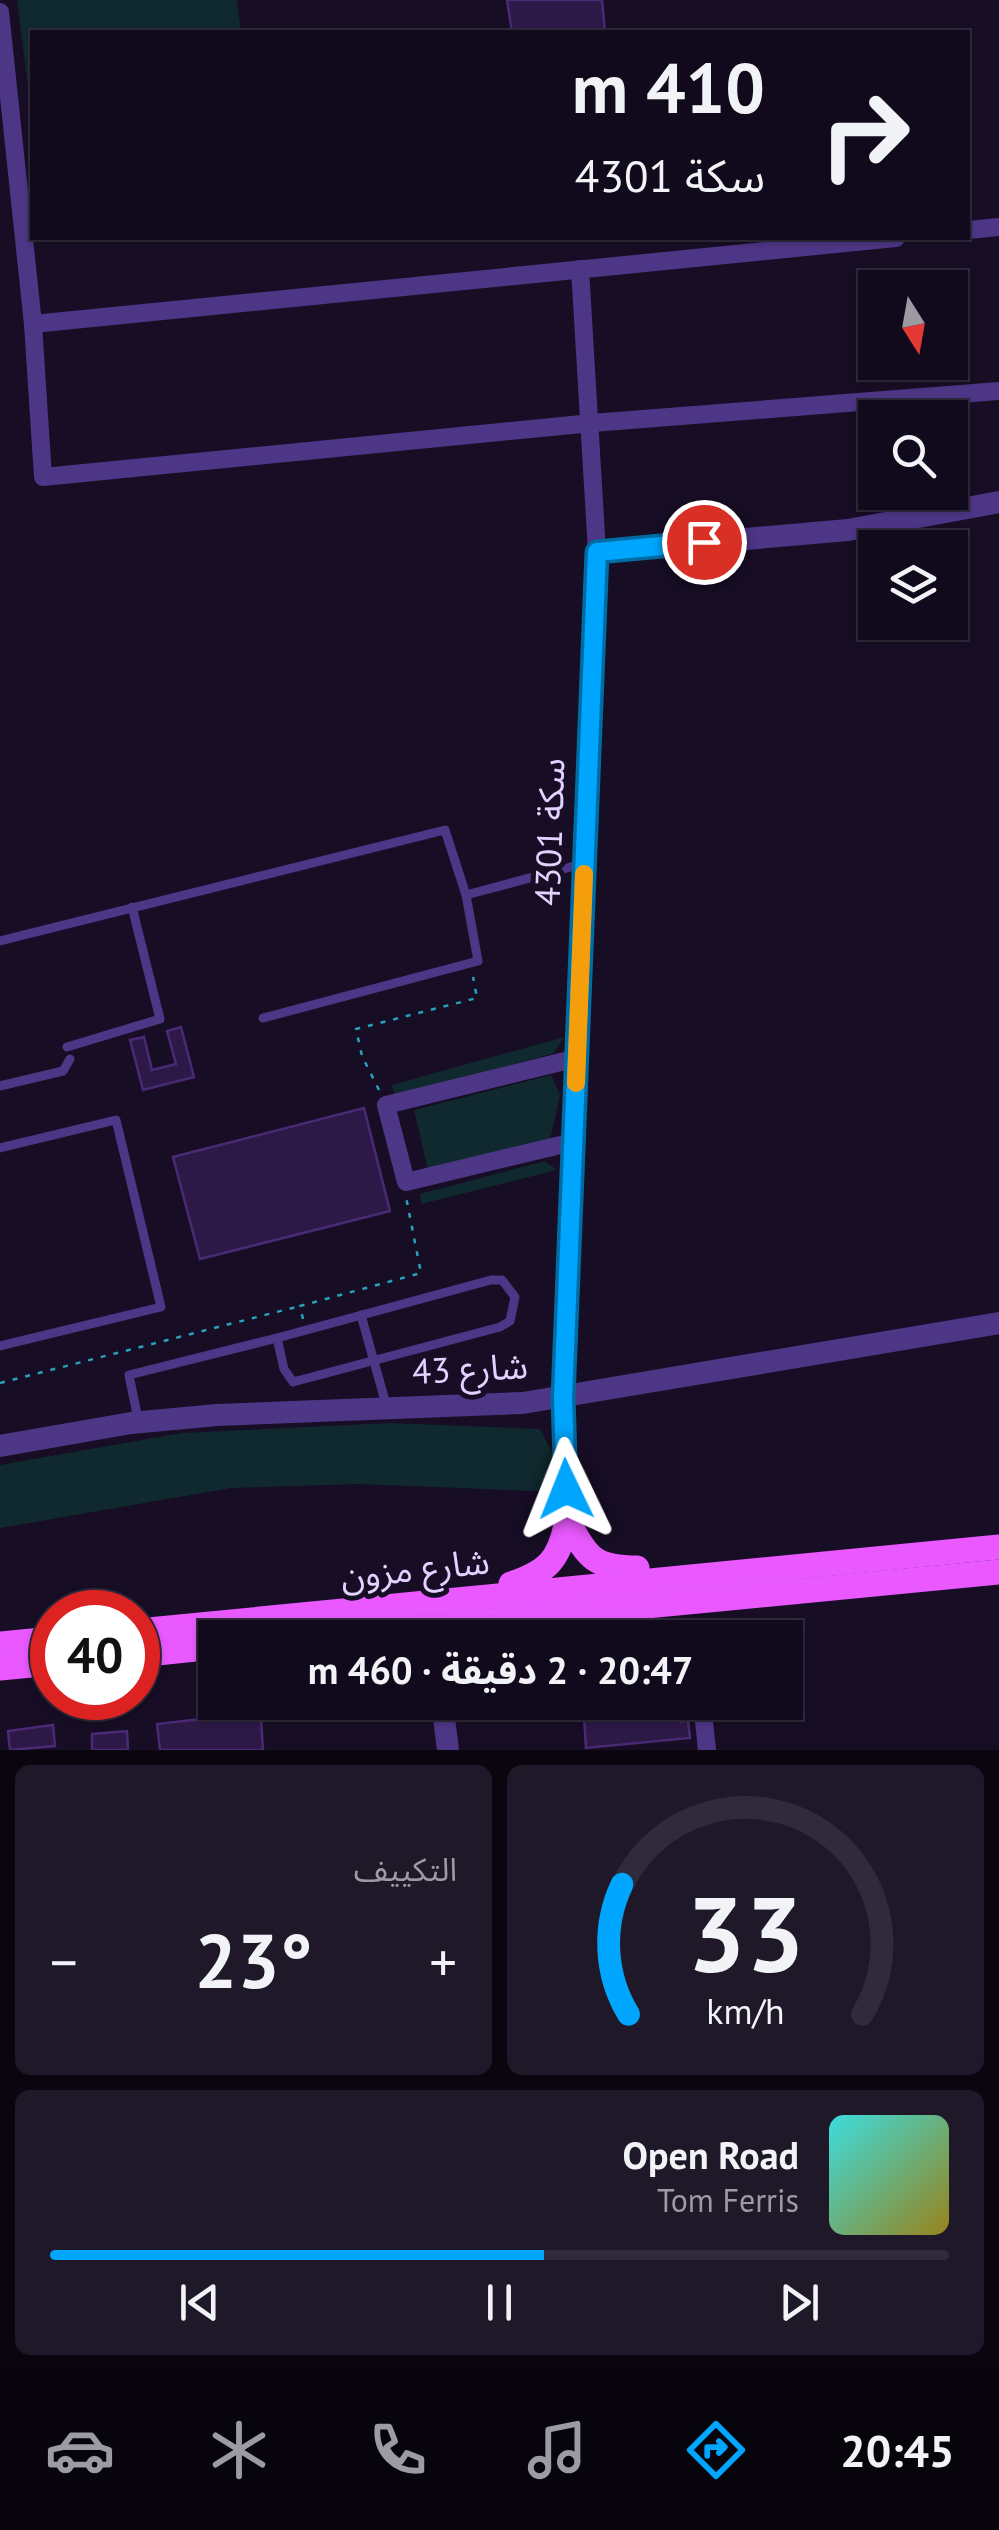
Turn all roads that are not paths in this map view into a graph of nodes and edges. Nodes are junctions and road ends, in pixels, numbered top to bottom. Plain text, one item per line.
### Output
1 (0, 12) edge
2 (999, 227) edge
3 (970, 230) edge
4 (876, 240) edge
5 (580, 269) junction
6 (33, 324) junction
7 (999, 391) edge
8 (592, 423) junction
9 (999, 502) edge
10 (597, 552) junction
11 (584, 863) junction
12 (466, 895) junction
13 (132, 907) junction
14 (0, 941) edge
15 (263, 1018) dead end
16 (67, 1047) dead end
17 (576, 1058) junction
18 (70, 1059) dead end
19 (0, 1086) edge
20 (573, 1142) junction
21 (0, 1148) edge
22 (361, 1315) junction
23 (999, 1323) edge
24 (276, 1338) junction
25 (0, 1346) edge
26 (374, 1361) junction
27 (563, 1398) junction
28 (386, 1408) junction
29 (138, 1422) junction
30 (0, 1446) edge
31 (567, 1520) junction
32 (999, 1547) edge
33 (777, 1568) junction
34 (999, 1572) edge
35 (466, 1599) junction
36 (552, 1614) junction
37 (492, 1620) edge
38 (530, 1620) edge
39 (160, 1629) edge
40 (30, 1641) edge
41 (0, 1644) edge
42 (198, 1649) edge
43 (160, 1653) edge
44 (30, 1665) edge
45 (0, 1668) edge
46 (444, 1720) edge
47 (704, 1720) edge
48 (448, 1750) edge
49 (707, 1750) edge

1 - 6 street
2 - 3 street
4 - 5 street
5 - 6 street
5 - 8 street
6 - 8 street
7 - 8 street
8 - 10 street
9 - 10 street
10 - 11 street, سكة 4301
11 - 12 lane
11 - 17 street, سكة 4301
12 - 13 lane
12 - 15 lane
13 - 14 lane
13 - 16 lane
17 - 20 street, سكة 4301
17 - 20 street
18 - 19 lane
20 - 27 street, سكة 4301
21 - 25 lane
22 - 24 lane
22 - 26 lane
22 - 26 lane
23 - 27 street, شارع 43
24 - 26 lane
24 - 29 lane
26 - 28 lane
27 - 28 street, شارع 43
27 - 31 street, سكة 4301
28 - 29 street, شارع 43
29 - 30 street, شارع 43
31 - 33 main road
31 - 35 main road
32 - 33 main road, شارع مزون
33 - 35 main road, شارع مزون
34 - 36 main road, شارع مزون
35 - 39 main road, شارع مزون
36 - 37 main road, شارع مزون
36 - 38 street
40 - 41 main road
42 - 43 main road
44 - 45 main road
46 - 48 street
47 - 49 street

